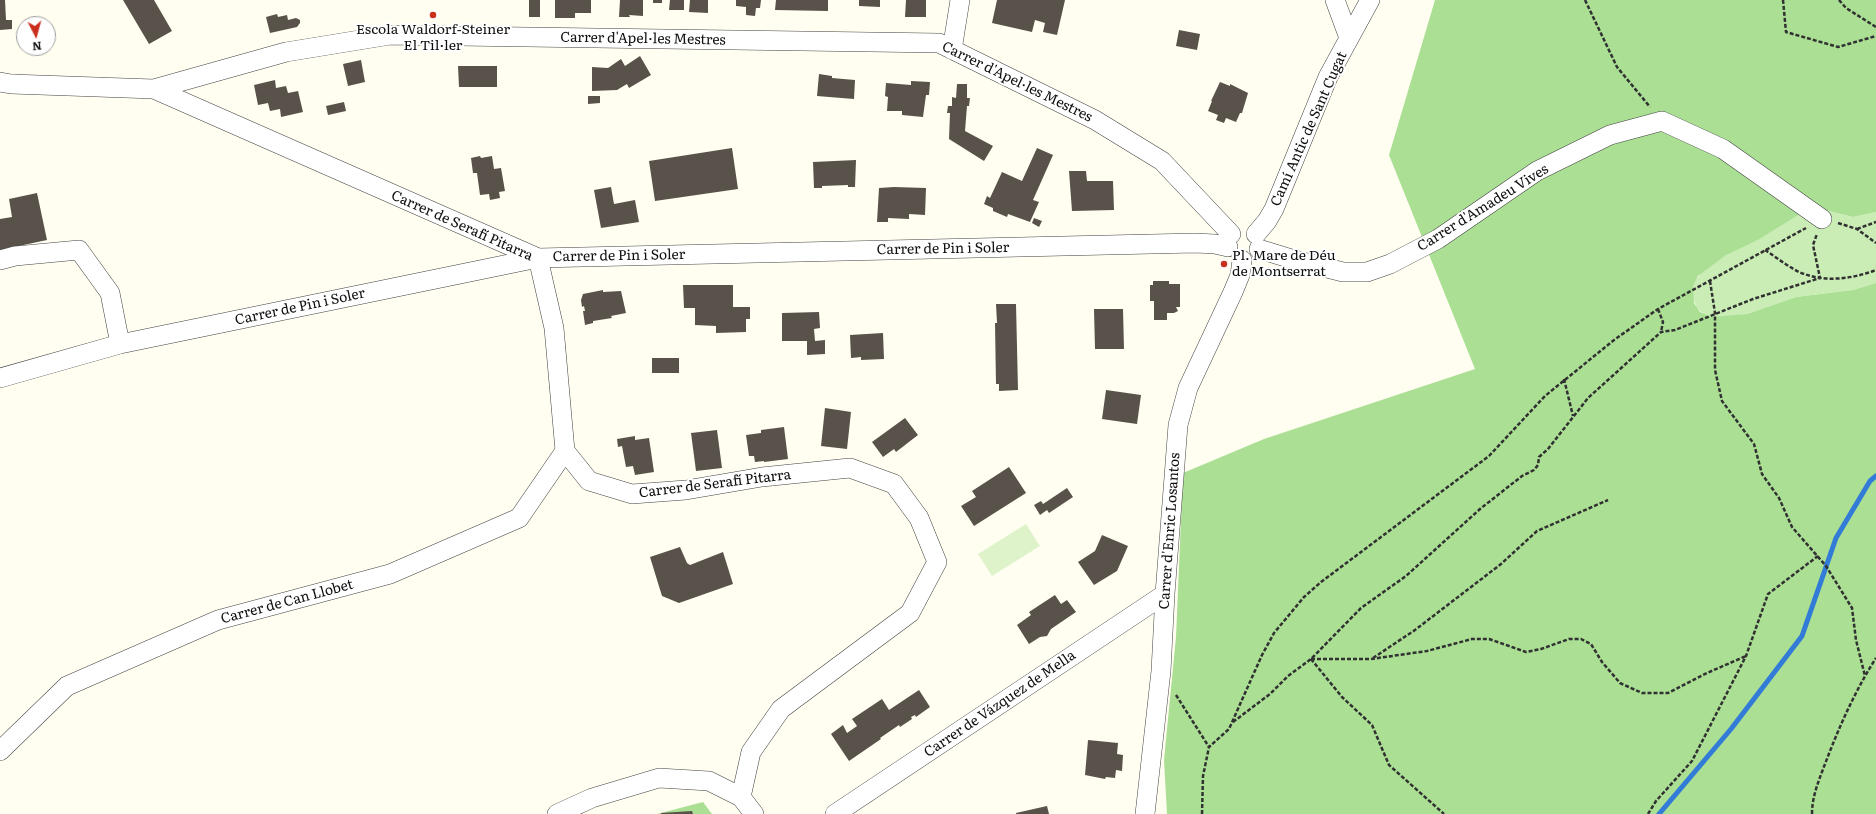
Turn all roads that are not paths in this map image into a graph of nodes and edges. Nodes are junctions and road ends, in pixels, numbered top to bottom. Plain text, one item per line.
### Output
1 (960, 0) edge
2 (1335, 0) edge
3 (1370, 0) edge
4 (1349, 38) junction
5 (952, 50) junction
6 (0, 82) edge
7 (154, 89) junction
8 (1822, 219) road end
9 (1229, 241) junction
10 (1258, 241) junction
11 (538, 258) junction
12 (0, 260) edge
13 (1242, 260) junction
14 (120, 344) junction
15 (0, 378) edge
16 (565, 450) junction
17 (1165, 594) junction
18 (0, 751) edge
19 (742, 797) junction
20 (557, 814) edge
21 (754, 814) edge
22 (835, 814) edge
23 (1145, 814) edge

1 - 5 street
2 - 4 street
3 - 4 street, Camí Antic de Sant Cugat
4 - 10 street, Camí Antic de Sant Cugat
5 - 7 street, Carrer d'Apel·les Mestres
5 - 9 street, Carrer d'Apel·les Mestres
6 - 7 street, Carrer d'Apel·les Mestres
7 - 11 street, Carrer de Serafí Pitarra
8 - 10 street, Carrer d'Amadeu Vives
9 - 10 street
9 - 11 street, Carrer de Pin i Soler
9 - 13 street
10 - 13 street
11 - 14 street, Carrer de Pin i Soler
11 - 16 street, Carrer de Serafí Pitarra
12 - 14 street
13 - 17 street, Carrer d'Enric Losantos
14 - 15 street, Carrer de Pin i Soler
16 - 18 street, Carrer de Can Llobet
16 - 19 street, Carrer de Serafí Pitarra
17 - 22 street, Carrer de Vázquez de Mella
17 - 23 street, Carrer d'Enric Losantos
19 - 20 street
19 - 21 street

